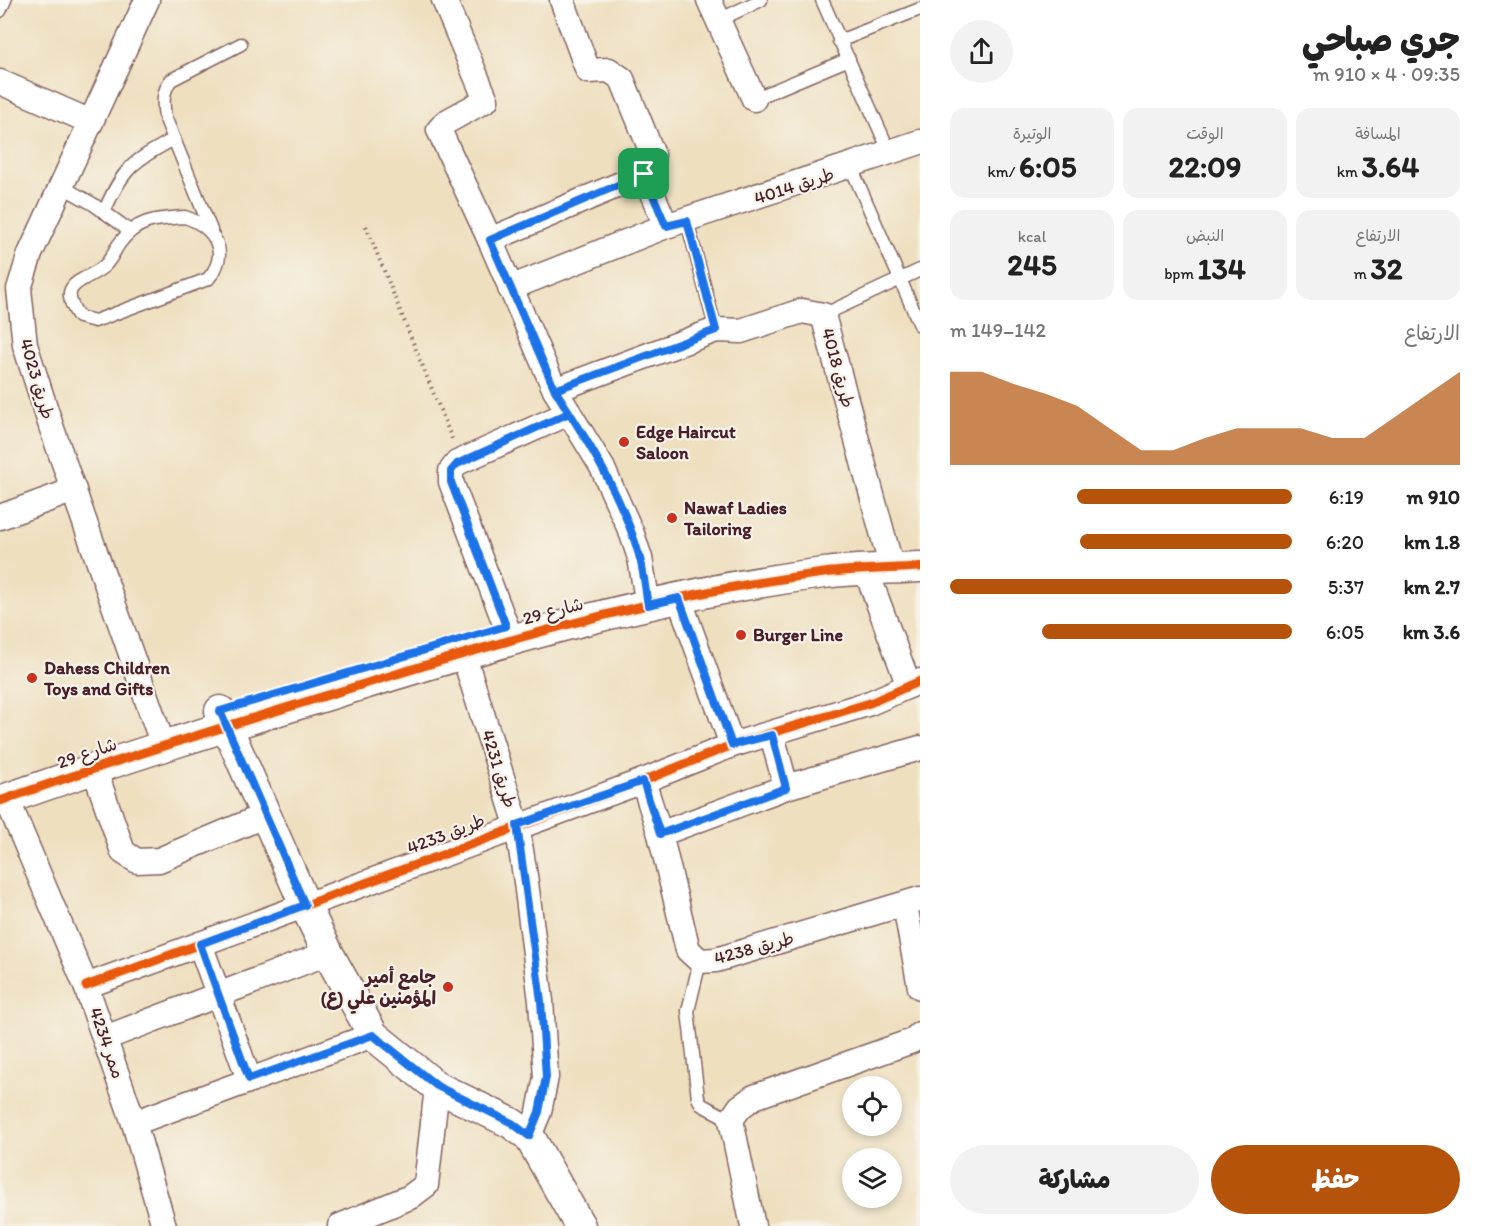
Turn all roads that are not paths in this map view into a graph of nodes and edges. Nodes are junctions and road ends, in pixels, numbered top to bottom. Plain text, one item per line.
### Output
1 (5, 0) edge
2 (147, 0) edge
3 (444, 0) edge
4 (562, 0) edge
5 (761, 0) edge
6 (822, 0) edge
7 (920, 9) edge
8 (714, 10) edge
9 (0, 11) edge
10 (839, 41) junction
11 (241, 44) dead end
12 (849, 59) junction
13 (0, 82) edge
14 (754, 99) joint
15 (92, 122) junction
16 (174, 139) junction
17 (920, 142) edge
18 (890, 153) junction
19 (851, 167) junction
20 (644, 174) junction
21 (61, 186) junction
22 (104, 212) junction
23 (676, 224) junction
24 (129, 230) junction
25 (212, 231) junction
26 (490, 240) junction
27 (920, 270) edge
28 (898, 279) junction
29 (510, 288) junction
30 (823, 315) junction
31 (920, 325) edge
32 (716, 330) junction
33 (555, 390) junction
34 (569, 413) junction
35 (74, 490) junction
36 (0, 517) edge
37 (920, 553) edge
38 (877, 562) junction
39 (920, 567) edge
40 (679, 598) junction
41 (647, 599) junction
42 (509, 632) junction
43 (463, 653) junction
44 (915, 684) edge
45 (224, 718) junction
46 (158, 731) junction
47 (772, 735) junction
48 (732, 745) junction
49 (920, 748) edge
50 (94, 768) junction
51 (643, 781) junction
52 (786, 788) junction
53 (2, 794) edge
54 (266, 815) junction
55 (517, 825) junction
56 (660, 834) junction
57 (912, 902) edge
58 (305, 905) junction
59 (200, 944) junction
60 (328, 954) junction
61 (700, 961) junction
62 (86, 986) junction
63 (920, 987) edge
64 (220, 994) junction
65 (920, 1034) edge
66 (373, 1035) junction
67 (105, 1038) junction
68 (249, 1079) junction
69 (437, 1086) junction
70 (731, 1120) junction
71 (134, 1123) junction
72 (529, 1136) junction
73 (164, 1226) edge
74 (340, 1226) edge
75 (580, 1226) edge
76 (753, 1226) edge

1 - 9 lane
2 - 15 street, طريق 4023
3 - 26 street
4 - 20 street
5 - 8 lane
6 - 10 lane
7 - 10 lane
8 - 14 street
10 - 12 lane
11 - 16 lane
12 - 14 lane
12 - 18 lane
13 - 15 street
15 - 21 street, طريق 4023
16 - 22 lane
16 - 25 lane
17 - 18 street, طريق 4014
18 - 19 street, طريق 4014
19 - 23 street, طريق 4014
19 - 28 lane
20 - 23 street
20 - 26 street
21 - 22 lane
21 - 35 street, طريق 4023
22 - 24 lane
23 - 29 street, طريق 4014
23 - 32 lane
24 - 25 lane
24 - 25 lane
26 - 29 street
27 - 28 lane
28 - 30 lane
28 - 31 lane
29 - 33 street
30 - 32 street, طريق 4018
30 - 38 street, طريق 4018
32 - 33 street, طريق 4018
33 - 34 street
34 - 41 street
34 - 42 street
35 - 36 street
35 - 46 street, طريق 4023
37 - 38 street, شارع 29
38 - 39 street, شارع 29
38 - 40 street, شارع 29
38 - 41 street, شارع 29
38 - 44 street, طريق 4018
40 - 41 street, شارع 29
40 - 48 street
41 - 42 street, شارع 29
42 - 43 street, شارع 29
42 - 45 street, شارع 29
43 - 45 street, شارع 29
43 - 55 street, طريق 4231
44 - 47 street, طريق 4233
45 - 46 street, شارع 29
45 - 50 street, شارع 29
45 - 54 street
46 - 53 street, شارع 29
47 - 48 street, طريق 4233
47 - 52 street
48 - 51 street, طريق 4233
49 - 52 street
50 - 53 street, شارع 29
50 - 54 street
51 - 55 street, طريق 4233
51 - 56 street, طريق 4238
52 - 56 street
53 - 62 street, ممر 4234
54 - 58 street
55 - 58 street, طريق 4233
55 - 72 street, طريق 4231
56 - 61 street, طريق 4238
57 - 61 street, طريق 4238
57 - 63 street, طريق 4238
58 - 59 street, طريق 4233
58 - 60 street
59 - 62 street, طريق 4233
59 - 64 street
60 - 64 street
60 - 66 street
61 - 70 lane
62 - 67 street, ممر 4234
64 - 67 street
64 - 68 street
65 - 70 street
66 - 68 street
66 - 69 street
67 - 71 street, ممر 4234
68 - 71 street
69 - 72 street
69 - 74 street
70 - 76 street
71 - 73 street, ممر 4234
72 - 75 street

